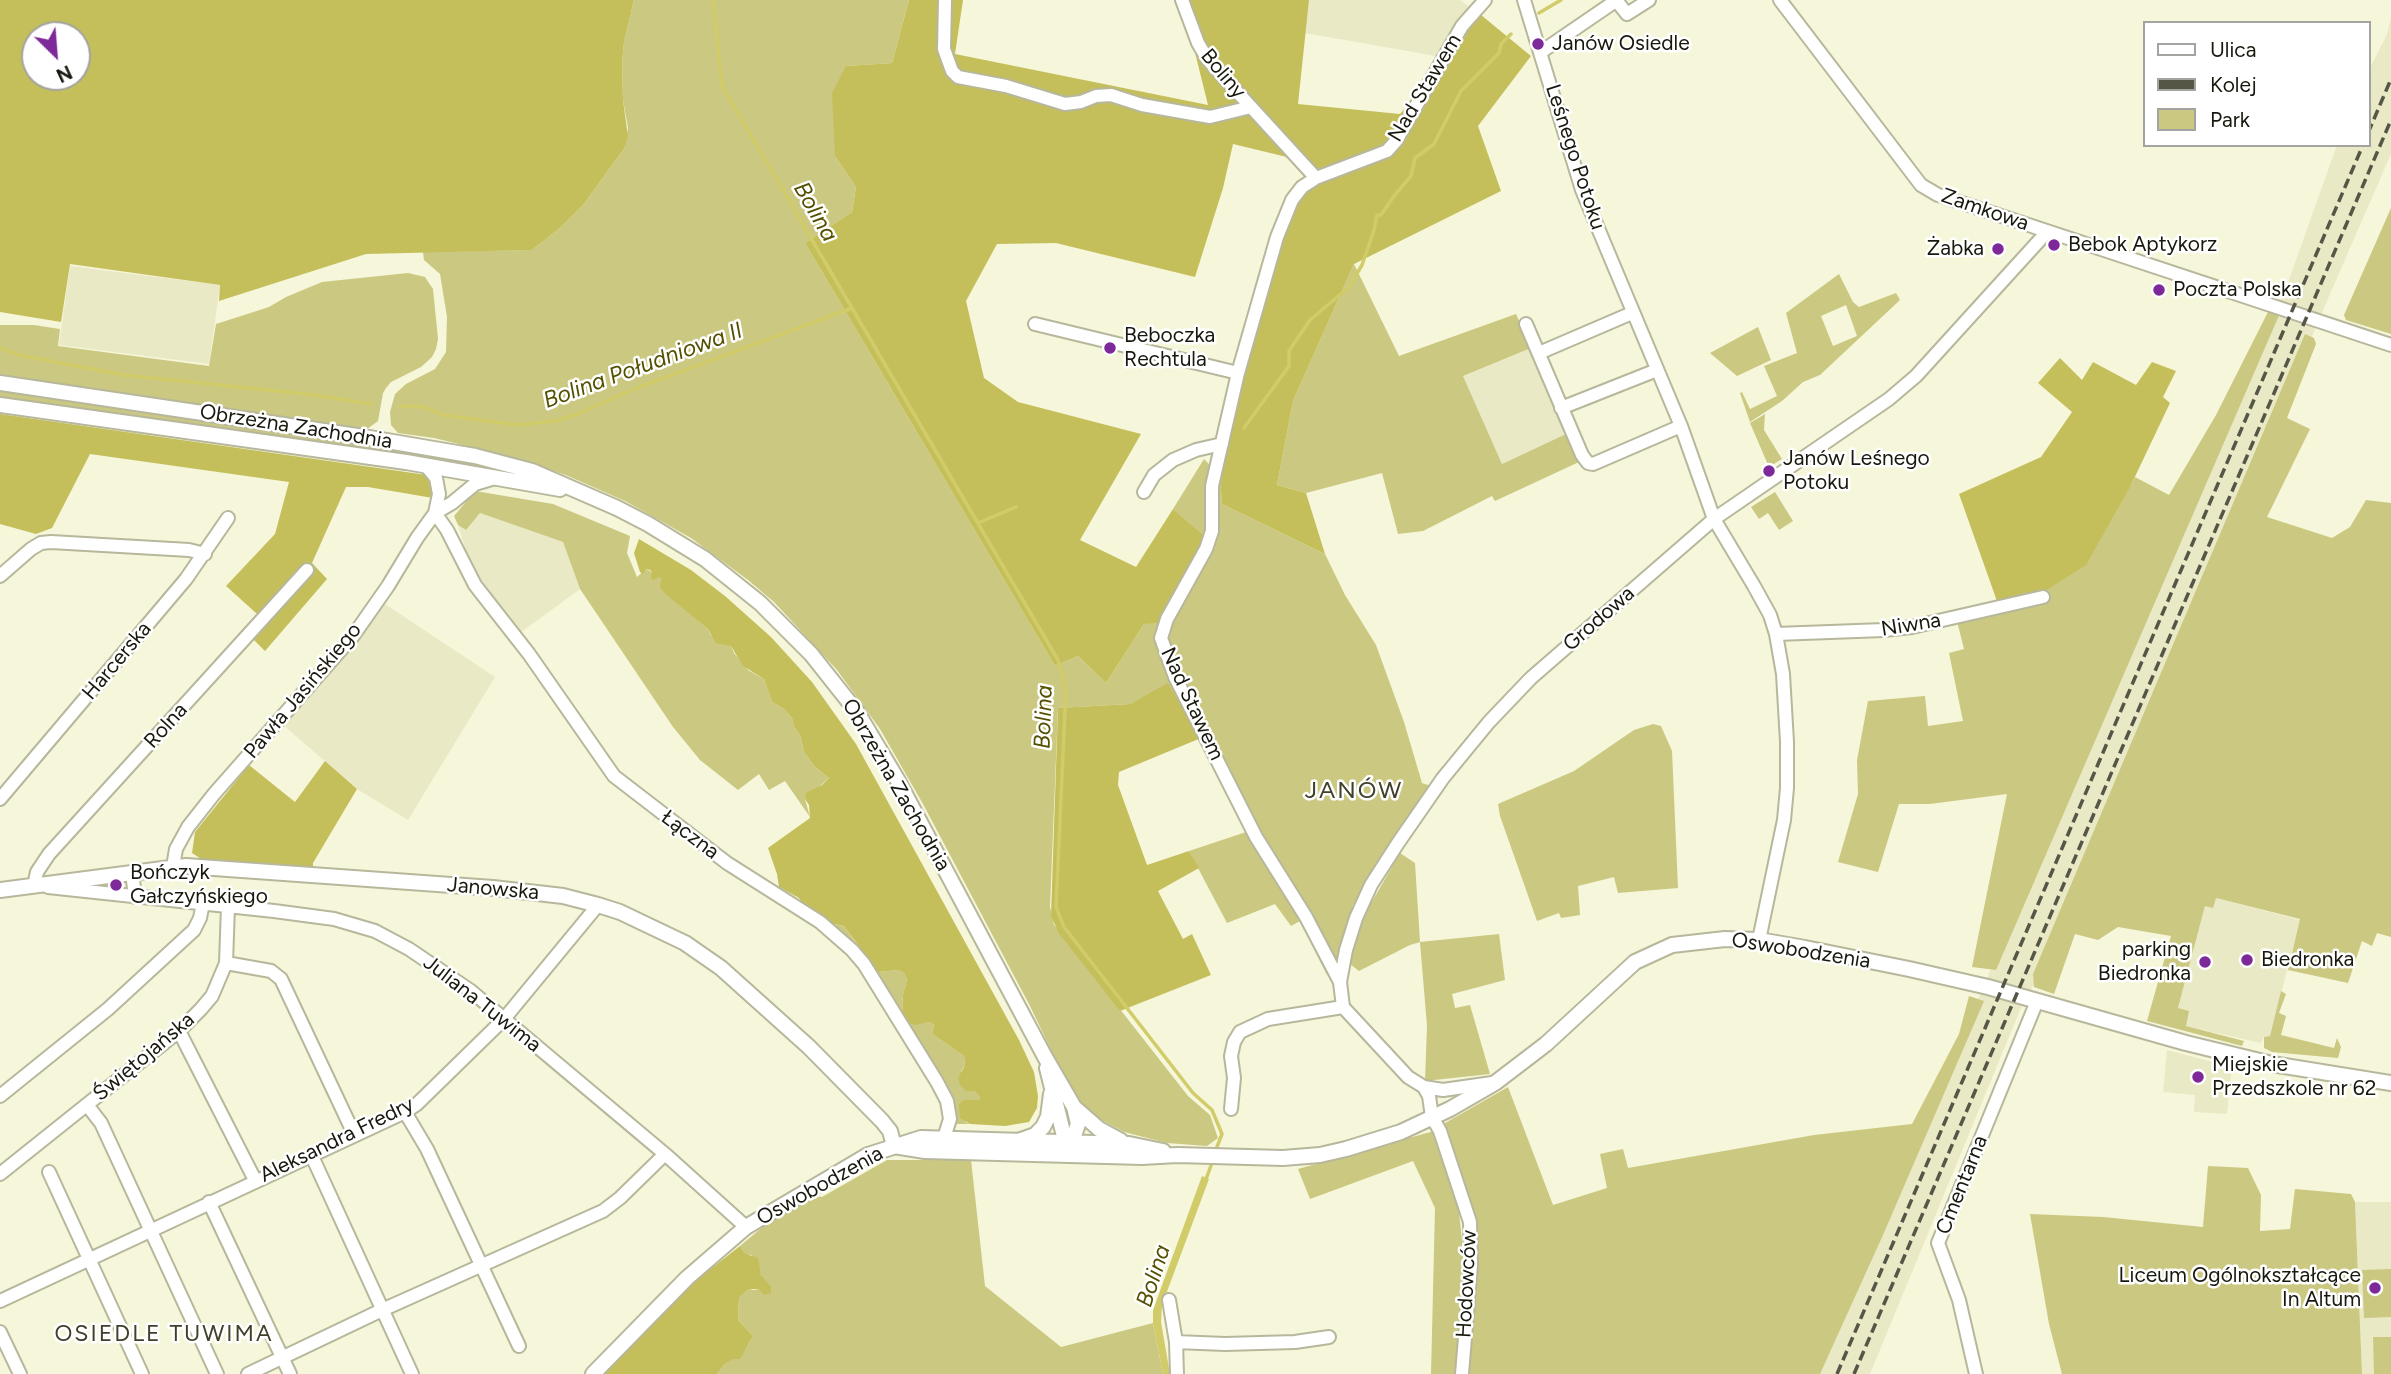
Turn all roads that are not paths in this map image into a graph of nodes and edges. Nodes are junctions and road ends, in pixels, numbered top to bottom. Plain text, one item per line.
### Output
1 (945, 0) edge
2 (1182, 0) edge
3 (1485, 0) edge
4 (1524, 0) edge
5 (1616, 0) edge
6 (1649, 0) edge
7 (1780, 0) edge
8 (1541, 52) junction
9 (1251, 107) junction
10 (1316, 178) junction
11 (2047, 232) junction
12 (1632, 313) junction
13 (1035, 324) dead end
14 (1525, 324) dead end
15 (2391, 345) edge
16 (1539, 353) junction
17 (1657, 370) junction
18 (1238, 373) junction
19 (0, 383) edge
20 (0, 405) edge
21 (1561, 408) junction
22 (1681, 426) junction
23 (1222, 444) junction
24 (426, 466) junction
25 (495, 478) junction
26 (1144, 492) dead end
27 (586, 494) junction
28 (435, 513) junction
29 (228, 518) dead end
30 (1714, 519) junction
31 (205, 554) junction
32 (307, 570) dead end
33 (0, 576) edge
34 (2043, 597) dead end
35 (1776, 634) junction
36 (0, 799) edge
37 (173, 867) junction
38 (132, 872) junction
39 (36, 886) junction
40 (0, 890) edge
41 (135, 897) junction
42 (203, 903) junction
43 (598, 905) junction
44 (228, 906) junction
45 (1759, 940) junction
46 (226, 963) junction
47 (1340, 982) junction
48 (2037, 1001) junction
49 (1343, 1007) junction
50 (504, 1019) junction
51 (179, 1031) junction
52 (1045, 1058) junction
53 (1495, 1083) junction
54 (2391, 1083) edge
55 (1443, 1090) junction
56 (1052, 1091) junction
57 (1427, 1092) junction
58 (0, 1096) edge
59 (87, 1105) junction
60 (1074, 1107) junction
61 (1450, 1108) junction
62 (1231, 1109) dead end
63 (405, 1112) junction
64 (1432, 1117) junction
65 (354, 1134) junction
66 (944, 1138) junction
67 (1020, 1140) junction
68 (1068, 1142) junction
69 (1129, 1144) junction
70 (894, 1146) junction
71 (311, 1154) junction
72 (665, 1154) junction
73 (1043, 1154) junction
74 (1177, 1155) junction
75 (1086, 1156) junction
76 (49, 1172) dead end
77 (0, 1174) edge
78 (255, 1180) junction
79 (209, 1202) junction
80 (746, 1227) junction
81 (151, 1229) junction
82 (90, 1258) junction
83 (483, 1266) junction
84 (1169, 1300) dead end
85 (0, 1301) edge
86 (382, 1310) junction
87 (0, 1332) edge
88 (1329, 1337) dead end
89 (1176, 1342) junction
90 (519, 1346) dead end
91 (282, 1358) junction
92 (20, 1374) edge
93 (142, 1374) edge
94 (217, 1374) edge
95 (248, 1374) edge
96 (290, 1374) edge
97 (412, 1374) edge
98 (593, 1374) edge
99 (1177, 1374) edge
100 (1462, 1374) edge
101 (1976, 1374) edge

1 - 9 street
2 - 9 street, Boliny
3 - 10 street, Nad Stawem
4 - 8 street, Leśnego Potoku
5 - 6 street
5 - 8 street
7 - 11 street, Zamkowa
8 - 12 street, Leśnego Potoku
9 - 10 street
10 - 18 street, Nad Stawem
11 - 15 street, Zamkowa
11 - 30 street, Grodowa
12 - 16 street
12 - 17 street, Leśnego Potoku
13 - 18 street
14 - 16 street
16 - 21 street
17 - 21 street
17 - 22 street, Leśnego Potoku
18 - 23 street, Nad Stawem
19 - 27 street, Obrzeżna Zachodnia
20 - 24 street, Obrzeżna Zachodnia
21 - 22 street
22 - 30 street, Leśnego Potoku
23 - 26 street
23 - 47 street, Nad Stawem
24 - 25 street, Obrzeżna Zachodnia
24 - 28 street
25 - 27 street, Obrzeżna Zachodnia
25 - 28 street, Pawła Jasińskiego
27 - 52 street, Obrzeżna Zachodnia
28 - 37 street, Pawła Jasińskiego
28 - 66 street, Łączna
29 - 31 street, Harcerska
30 - 35 street, Leśnego Potoku
30 - 47 street, Grodowa
31 - 33 street
31 - 36 street, Harcerska
32 - 39 street, Rolna
34 - 35 street, Niwna
35 - 45 street, Leśnego Potoku
37 - 38 street, Janowska
37 - 43 street, Janowska
38 - 39 street, Janowska
38 - 41 street
39 - 40 street, Janowska
39 - 41 street, Juliana Tuwima
41 - 42 street, Juliana Tuwima
42 - 44 street, Juliana Tuwima
42 - 58 street
43 - 50 street, Aleksandra Fredry
43 - 70 street, Janowska
44 - 46 street, Świętojańska
44 - 50 street, Juliana Tuwima
45 - 48 street, Oswobodzenia
45 - 53 street, Oswobodzenia
46 - 51 street, Świętojańska
46 - 65 street
47 - 49 street, Grodowa
48 - 54 street, Oswobodzenia
48 - 101 street, Cmentarna
49 - 57 street
49 - 62 street
50 - 63 street, Aleksandra Fredry
50 - 72 street, Juliana Tuwima
51 - 59 street, Świętojańska
51 - 78 street
52 - 56 street, Obrzeżna Zachodnia
52 - 60 street, Obrzeżna Zachodnia
53 - 55 street
53 - 61 street, Oswobodzenia
55 - 57 street
55 - 61 street
56 - 67 street, Obrzeżna Zachodnia
56 - 68 street, Obrzeżna Zachodnia
57 - 61 street
57 - 64 street
59 - 77 street, Świętojańska
59 - 81 street
60 - 68 street
60 - 69 street, Oswobodzenia
61 - 64 street, Oswobodzenia
63 - 65 street, Aleksandra Fredry
63 - 83 street
64 - 74 street, Oswobodzenia
64 - 100 street, Hodowców
65 - 71 street, Aleksandra Fredry
66 - 67 street, Oswobodzenia
66 - 70 street, Oswobodzenia
67 - 68 street, Oswobodzenia
68 - 69 street, Oswobodzenia
68 - 73 street, Oswobodzenia
68 - 75 street
69 - 74 street, Oswobodzenia
70 - 73 street, Oswobodzenia
70 - 80 street, Oswobodzenia
71 - 78 street, Aleksandra Fredry
71 - 86 street
72 - 80 street, Juliana Tuwima
72 - 83 street
73 - 75 street, Oswobodzenia
74 - 75 street, Oswobodzenia
76 - 82 street
78 - 79 street, Aleksandra Fredry
79 - 81 street, Aleksandra Fredry
79 - 91 street
80 - 98 street, Oswobodzenia
81 - 82 street, Aleksandra Fredry
81 - 94 street
82 - 85 street, Aleksandra Fredry
82 - 93 street
83 - 86 street
83 - 90 street
84 - 89 street
86 - 91 street
86 - 97 street
87 - 92 street
88 - 89 street
89 - 99 street
91 - 95 street
91 - 96 street

